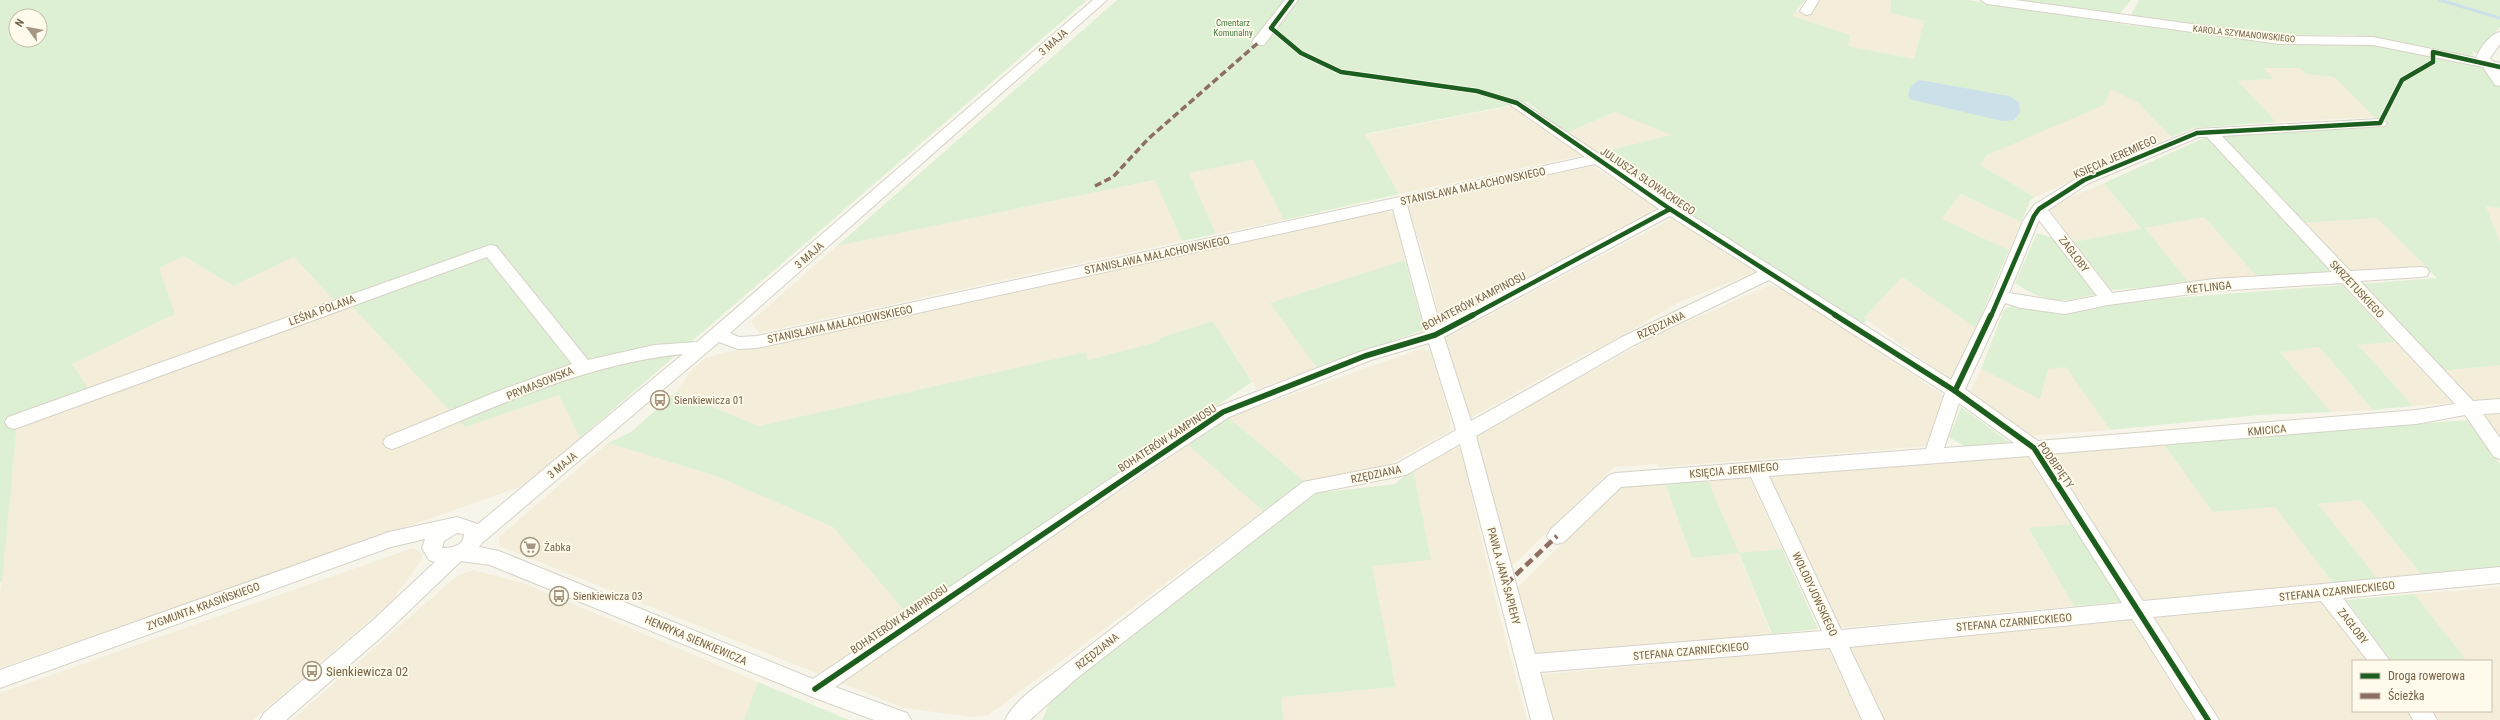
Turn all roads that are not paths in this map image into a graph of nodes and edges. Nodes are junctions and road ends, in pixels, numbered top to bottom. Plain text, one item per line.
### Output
1 (1101, 0) edge
2 (1292, 0) edge
3 (1813, 0) edge
4 (1987, 0) edge
5 (1806, 11) dead end
6 (2500, 36) edge
7 (1259, 42) dead end
8 (2494, 66) edge
9 (2500, 82) edge
10 (1517, 103) dead end
11 (2380, 123) dead end
12 (2209, 131) junction
13 (1598, 159) junction
14 (1399, 202) junction
15 (1670, 209) junction
16 (2039, 209) junction
17 (2421, 272) dead end
18 (1768, 274) junction
19 (2346, 278) junction
20 (2000, 296) junction
21 (2108, 299) junction
22 (717, 335) junction
23 (1434, 335) junction
24 (693, 347) dead end
25 (583, 366) junction
26 (1955, 391) junction
27 (2500, 406) edge
28 (2469, 408) junction
29 (14, 422) dead end
30 (1466, 433) junction
31 (392, 442) dead end
32 (2034, 448) junction
33 (2500, 452) edge
34 (1933, 454) junction
35 (1756, 468) junction
36 (407, 535) junction
37 (1557, 536) dead end
38 (462, 540) junction
39 (433, 548) junction
40 (2500, 575) edge
41 (2326, 592) junction
42 (402, 606) junction
43 (2138, 610) junction
44 (1836, 639) junction
45 (2379, 660) edge
46 (1528, 664) junction
47 (0, 679) edge
48 (815, 689) junction
49 (2420, 712) edge
50 (864, 714) edge
51 (271, 720) edge
52 (900, 720) edge
53 (1016, 720) edge
54 (1542, 720) edge
55 (1873, 720) edge
56 (2208, 720) edge
57 (2426, 720) edge

1 - 22 street, 3 MAJA
2 - 7 street
3 - 5 street
4 - 8 street, KAROLA SZYMANOWSKIEGO
6 - 8 street
8 - 9 street
10 - 13 street, JULIUSZA SŁOWACKIEGO
11 - 12 street, KSIĘCIA JEREMIEGO
12 - 16 street, KSIĘCIA JEREMIEGO
12 - 19 street, SKRZETUSKIEGO
13 - 14 street, STANISŁAWA MAŁACHOWSKIEGO
13 - 15 street, JULIUSZA SŁOWACKIEGO
14 - 22 street, STANISŁAWA MAŁACHOWSKIEGO
14 - 23 street, PAWŁA JANA SAPIEHY
15 - 18 street, JULIUSZA SŁOWACKIEGO
15 - 23 street, BOHATERÓW KAMPINOSU
16 - 20 street, KSIĘCIA JEREMIEGO
16 - 21 street, ZAGŁOBY
17 - 19 street, KETLINGA
18 - 26 street, PODBIPIĘTY
18 - 30 street, RZĘDZIANA
19 - 21 street, KETLINGA
19 - 28 street, SKRZETUSKIEGO
20 - 21 street, KETLINGA
20 - 26 street, KSIĘCIA JEREMIEGO
22 - 38 street, 3 MAJA
23 - 30 street, PAWŁA JANA SAPIEHY
23 - 48 street, BOHATERÓW KAMPINOSU
24 - 25 street, PRYMASOWSKA
25 - 29 street, LEŚNA POLANA
25 - 31 street, PRYMASOWSKA
26 - 32 street, PODBIPIĘTY
26 - 34 street, KSIĘCIA JEREMIEGO
27 - 28 street, KMICICA
28 - 32 street, KMICICA
28 - 33 street, SKRZETUSKIEGO
30 - 46 street, PAWŁA JANA SAPIEHY
30 - 53 street, RZĘDZIANA
32 - 34 street, KSIĘCIA JEREMIEGO
32 - 43 street, PODBIPIĘTY
34 - 35 street, KSIĘCIA JEREMIEGO
35 - 37 street, KSIĘCIA JEREMIEGO
35 - 44 street, WOŁODYJOWSKIEGO
36 - 38 street, ZYGMUNTA KRASIŃSKIEGO
36 - 39 street
36 - 47 street, ZYGMUNTA KRASIŃSKIEGO
38 - 39 street
38 - 39 street, 3 MAJA
38 - 42 street, 3 MAJA
38 - 48 street, HENRYKA SIENKIEWICZA
39 - 42 street, 3 MAJA
40 - 41 street, STEFANA CZARNIECKIEGO
41 - 43 street, STEFANA CZARNIECKIEGO
41 - 45 street, ZAGŁOBY
42 - 51 street, 3 MAJA
43 - 44 street, STEFANA CZARNIECKIEGO
43 - 56 street, PODBIPIĘTY
44 - 46 street, STEFANA CZARNIECKIEGO
44 - 55 street, WOŁODYJOWSKIEGO
46 - 54 street, PAWŁA JANA SAPIEHY
48 - 50 street, HENRYKA SIENKIEWICZA
49 - 57 street
50 - 52 street, HENRYKA SIENKIEWICZA

